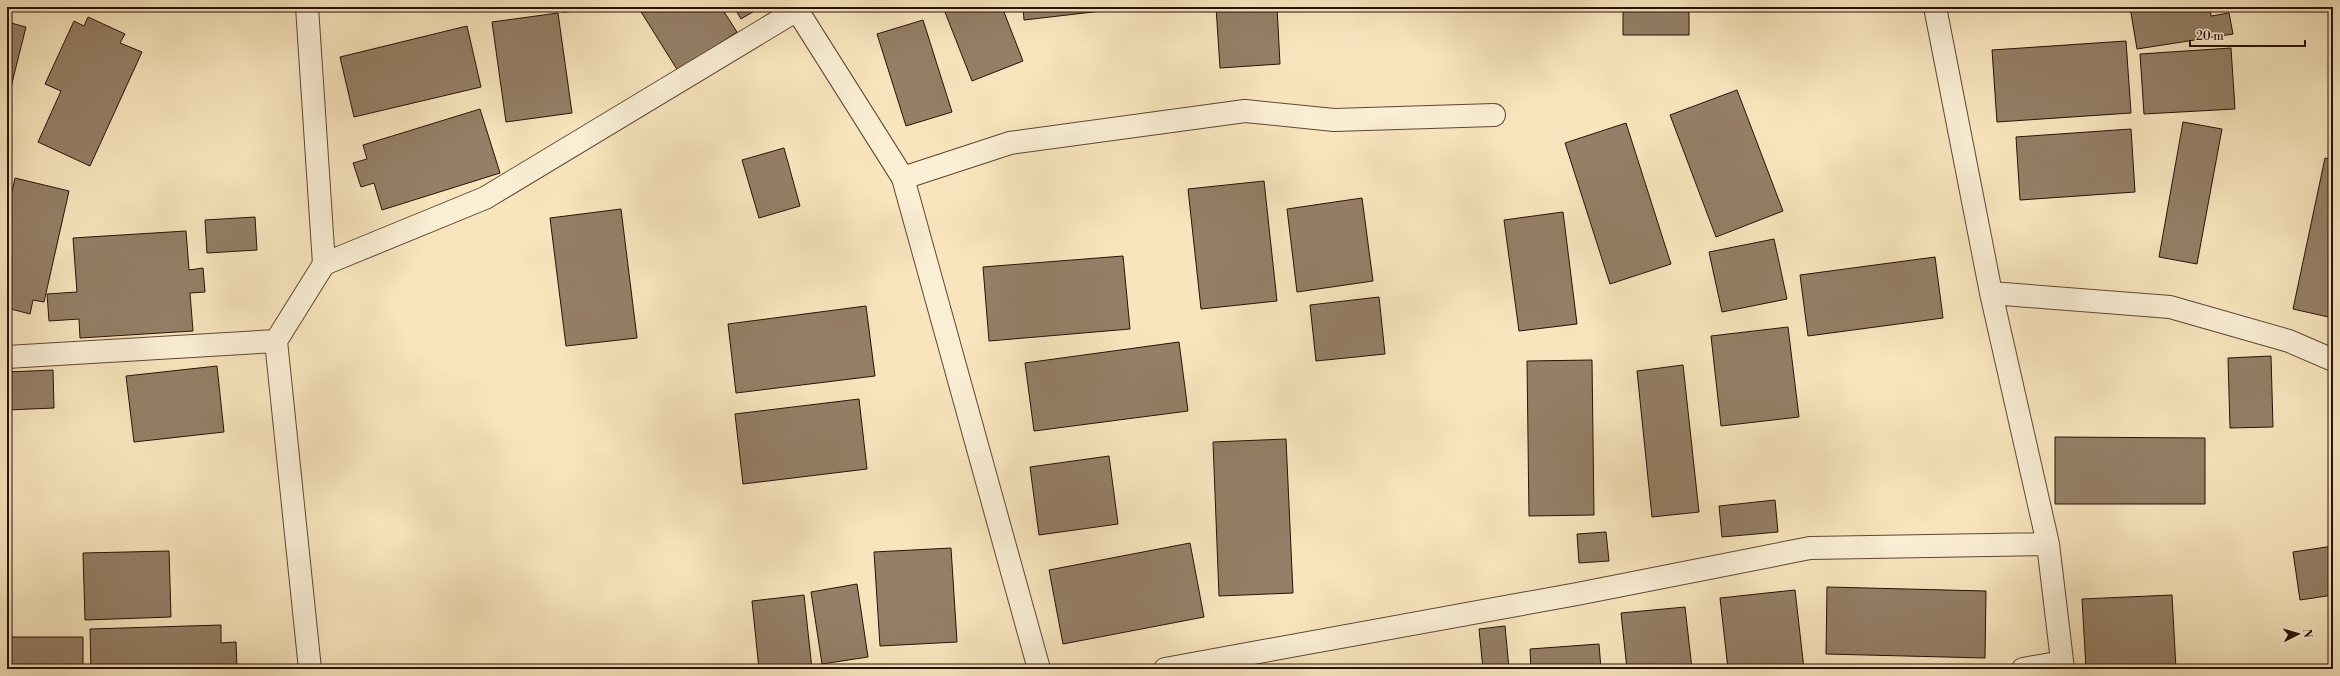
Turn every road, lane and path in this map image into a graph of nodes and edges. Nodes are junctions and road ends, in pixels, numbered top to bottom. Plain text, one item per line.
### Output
1 (307, 7) edge
2 (1935, 7) edge
3 (799, 8) edge
4 (1494, 114) dead end
5 (903, 178) junction
6 (324, 264) junction
7 (1991, 292) junction
8 (276, 341) junction
9 (7, 357) edge
10 (2333, 360) edge
11 (2048, 544) junction
12 (2063, 665) edge
13 (310, 669) edge
14 (1039, 669) edge
15 (1165, 669) edge
16 (2023, 669) edge

1 - 6 street
2 - 7 street
3 - 5 street
3 - 6 street
4 - 5 street
5 - 14 street
6 - 8 street
7 - 10 street
7 - 11 street
8 - 9 street
8 - 13 street
11 - 12 street
11 - 15 street
12 - 16 street

